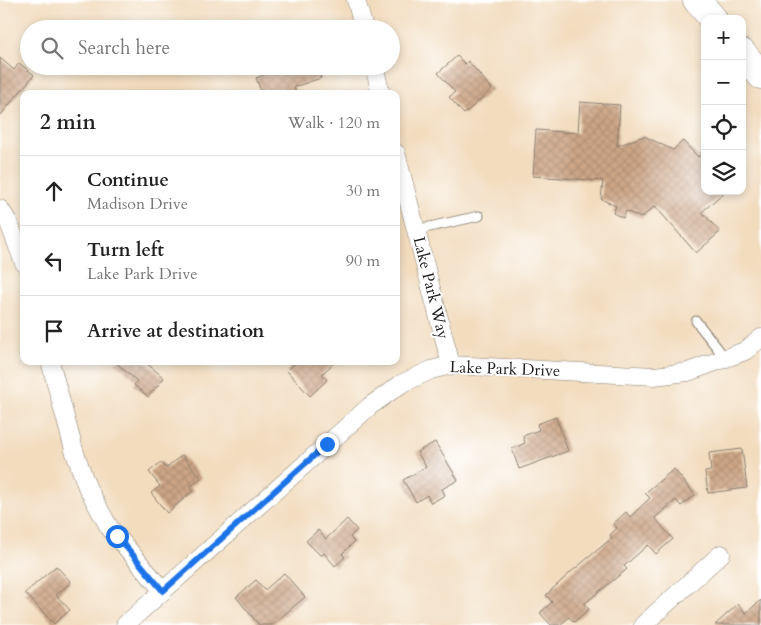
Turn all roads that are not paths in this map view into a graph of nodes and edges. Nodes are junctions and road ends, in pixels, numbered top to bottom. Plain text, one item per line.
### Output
1 (356, 0) edge
2 (697, 0) edge
3 (710, 15) edge
4 (362, 20) edge
5 (746, 58) edge
6 (376, 75) edge
7 (761, 75) edge
8 (380, 90) edge
9 (400, 168) edge
10 (0, 209) edge
11 (479, 216) dead end
12 (416, 230) junction
13 (20, 252) edge
14 (696, 322) dead end
15 (761, 338) edge
16 (726, 358) junction
17 (51, 365) edge
18 (451, 365) junction
19 (721, 554) dead end
20 (163, 591) junction
21 (654, 621) edge
22 (125, 625) edge

1 - 4 street
2 - 3 main road
5 - 7 main road
6 - 8 street
9 - 12 street, Lake Park Way
10 - 13 street
11 - 12 lane
12 - 18 street, Lake Park Way
14 - 16 lane
15 - 16 street, Lake Park Drive
16 - 18 street, Lake Park Drive
17 - 20 street
18 - 20 street, Lake Park Drive
19 - 21 street
20 - 22 street, Lake Park Drive

